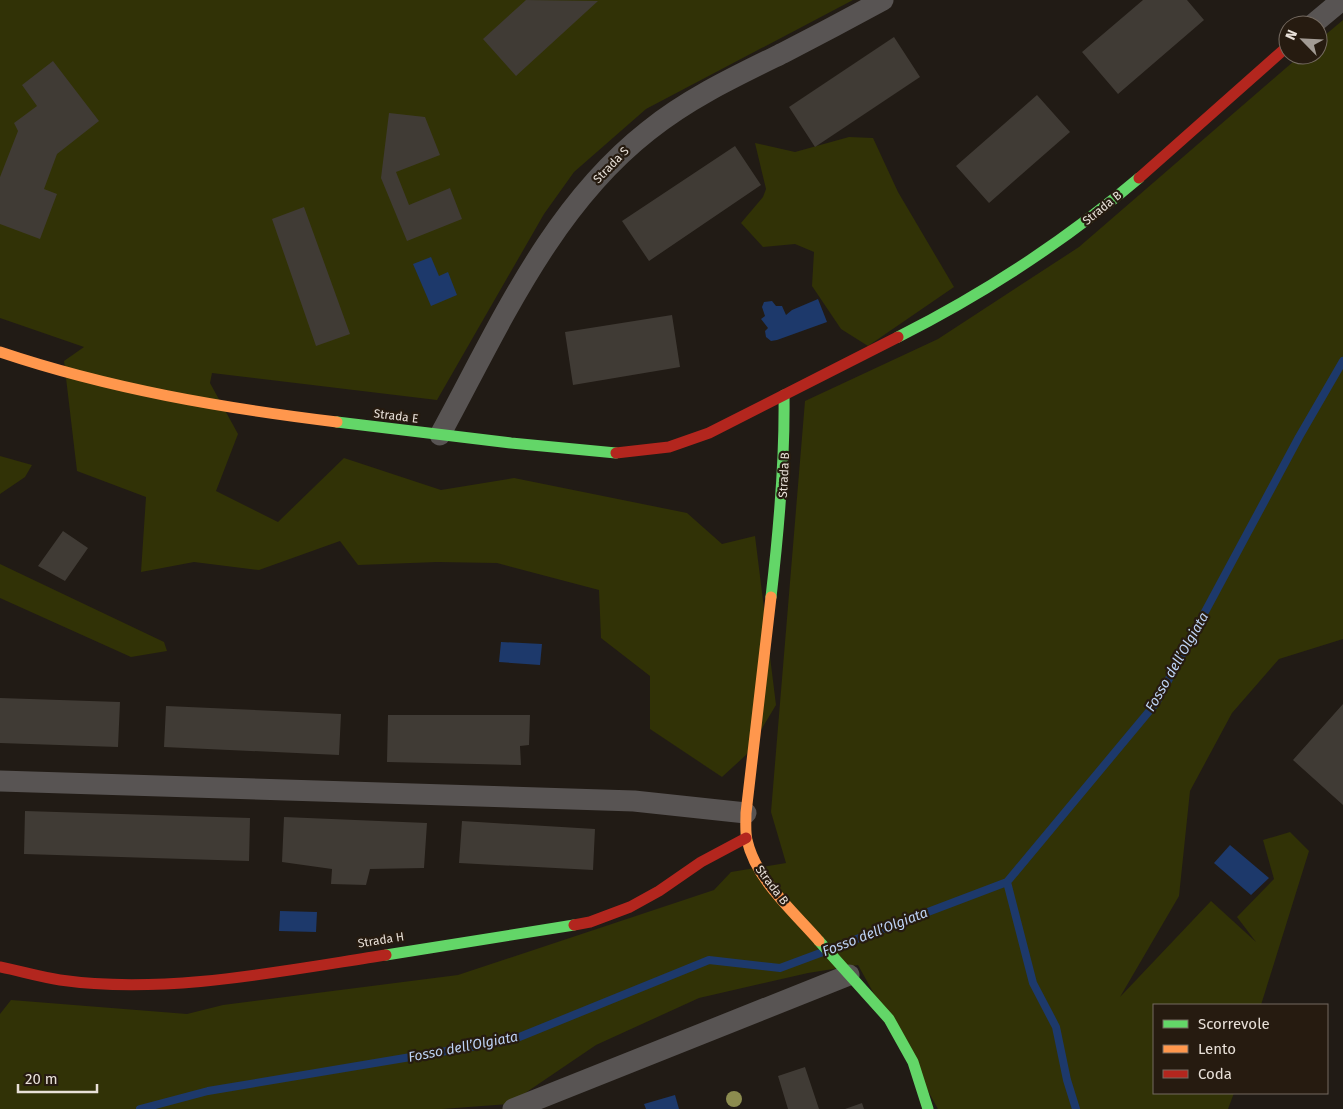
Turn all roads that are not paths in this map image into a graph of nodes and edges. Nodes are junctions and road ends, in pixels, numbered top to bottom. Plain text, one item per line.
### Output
1 (883, 0) edge
2 (1342, 0) edge
3 (1324, 15) edge
4 (1278, 55) edge
5 (0, 352) edge
6 (784, 395) junction
7 (440, 435) junction
8 (0, 781) edge
9 (746, 813) junction
10 (746, 838) junction
11 (0, 967) edge
12 (849, 975) junction
13 (513, 1109) edge
14 (928, 1109) edge

1 - 7 street, Strada S
2 - 3 street
4 - 6 street, Strada B
5 - 7 street, Strada E
6 - 7 street, Strada E
6 - 9 street, Strada B
8 - 9 street
9 - 10 street, Strada B
10 - 11 street, Strada H
10 - 12 street, Strada B
12 - 13 street
12 - 14 street, Strada B

